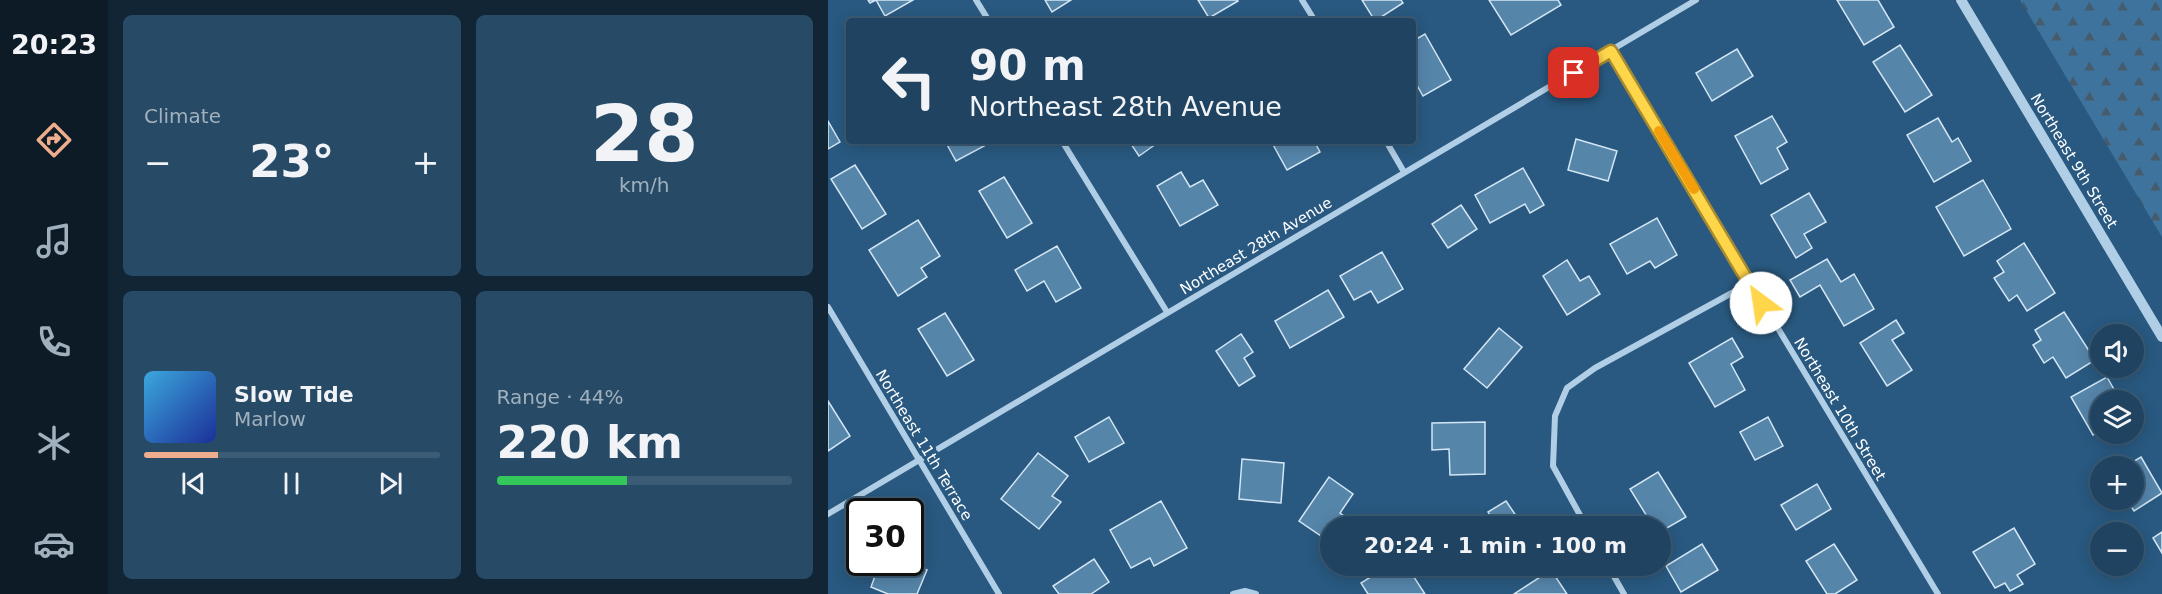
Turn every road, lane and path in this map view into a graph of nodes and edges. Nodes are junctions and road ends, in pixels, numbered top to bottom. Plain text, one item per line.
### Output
1 (976, 0) edge
2 (1302, 0) edge
3 (1696, 0) edge
4 (1961, 0) edge
5 (987, 18) edge
6 (1313, 18) edge
7 (1611, 51) junction
8 (1064, 144) edge
9 (1388, 144) edge
10 (1404, 172) junction
11 (1750, 283) junction
12 (828, 307) edge
13 (1167, 312) junction
14 (2162, 337) edge
15 (919, 461) junction
16 (828, 514) edge
17 (1580, 516) edge
18 (1614, 576) edge
19 (999, 594) edge
20 (1233, 594) edge
21 (1256, 594) edge
22 (1624, 594) edge
23 (1938, 594) edge

1 - 5 street
2 - 6 street
3 - 7 street, Northeast 28th Avenue
4 - 14 street, Northeast 9th Street
7 - 10 street, Northeast 28th Avenue
7 - 11 street, Northeast 10th Street
8 - 13 street
9 - 10 street
10 - 13 street, Northeast 28th Avenue
11 - 17 street
11 - 23 street, Northeast 10th Street
12 - 15 street, Northeast 11th Terrace
13 - 15 street, Northeast 28th Avenue
15 - 16 street, Northeast 28th Avenue
15 - 19 street, Northeast 11th Terrace
18 - 22 street
20 - 21 street

